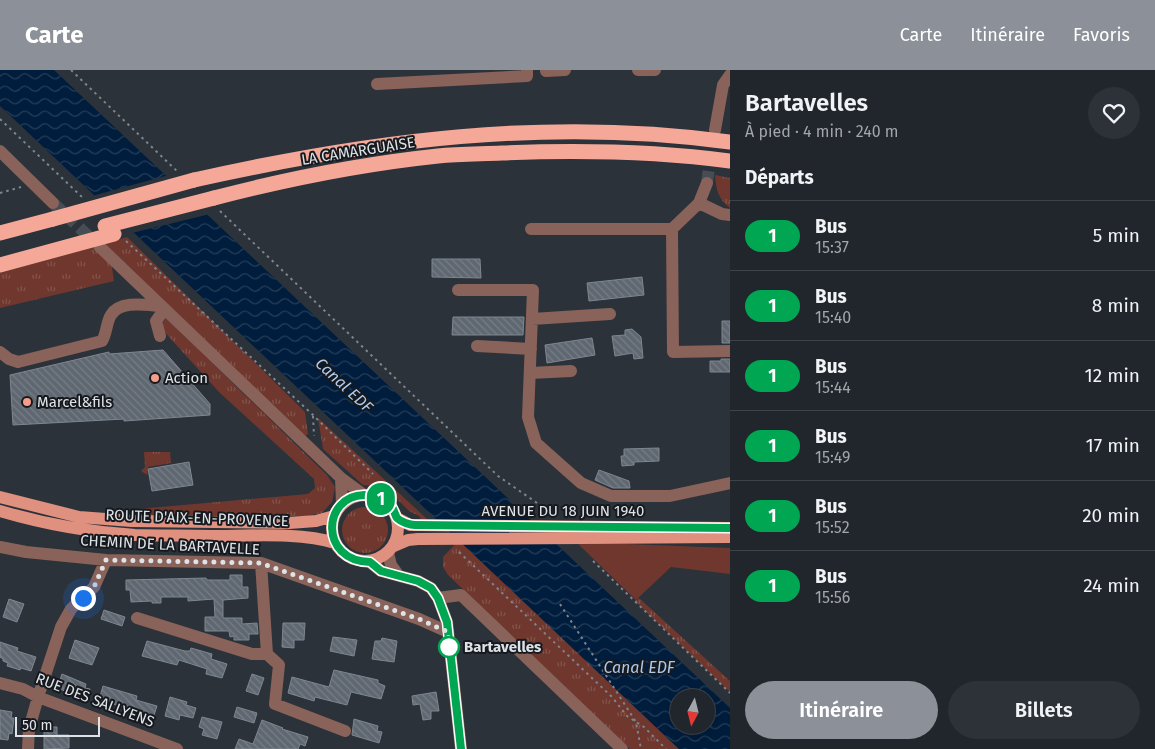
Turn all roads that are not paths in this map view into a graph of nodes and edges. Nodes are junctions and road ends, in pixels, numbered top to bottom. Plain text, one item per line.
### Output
1 (527, 70) edge
2 (565, 70) edge
3 (638, 70) edge
4 (655, 70) edge
5 (546, 71) edge
6 (730, 75) edge
7 (377, 84) dead end
8 (714, 130) tunnel mouth
9 (730, 142) edge
10 (0, 152) edge
11 (730, 161) edge
12 (730, 170) edge
13 (707, 183) tunnel mouth
14 (53, 203) tunnel mouth
15 (217, 203) junction
16 (699, 203) junction
17 (730, 215) edge
18 (531, 229) dead end
19 (672, 229) junction
20 (110, 231) junction
21 (0, 233) edge
22 (100, 247) tunnel mouth
23 (0, 255) edge
24 (0, 264) edge
25 (458, 290) dead end
26 (162, 308) junction
27 (610, 314) dead end
28 (532, 319) junction
29 (160, 336) dead end
30 (477, 346) dead end
31 (531, 348) junction
32 (730, 351) edge
33 (0, 352) edge
34 (571, 371) dead end
35 (530, 373) junction
36 (341, 478) junction
37 (730, 483) edge
38 (364, 495) junction
39 (0, 498) edge
40 (342, 504) junction
41 (0, 511) edge
42 (334, 516) junction
43 (397, 518) junction
44 (730, 528) edge
45 (626, 537) junction
46 (730, 537) edge
47 (730, 543) edge
48 (335, 544) junction
49 (0, 547) edge
50 (391, 550) junction
51 (106, 560) junction
52 (370, 562) junction
53 (260, 563) junction
54 (399, 576) junction
55 (438, 598) junction
56 (137, 618) dead end
57 (448, 632) junction
58 (267, 654) junction
59 (0, 683) edge
60 (38, 697) junction
61 (346, 730) dead end
62 (28, 749) edge
63 (177, 749) edge
64 (461, 749) edge
65 (622, 749) edge

1 - 7 street
2 - 5 street
3 - 4 street
6 - 8 street
9 - 21 highway, LA CAMARGUAISE, bridge
10 - 14 street
11 - 15 highway, LA CAMARGUAISE
12 - 15 highway
13 - 16 street
15 - 20 highway, LA CAMARGUAISE, bridge
16 - 17 street
16 - 19 street
18 - 19 street
19 - 32 street
20 - 23 highway, LA CAMARGUAISE
20 - 24 highway
22 - 26 street
25 - 28 street
26 - 29 street
26 - 33 street
26 - 36 street
27 - 28 street
28 - 31 street
30 - 31 street
31 - 35 street
34 - 35 street
35 - 37 street
36 - 38 street
36 - 40 street
38 - 40 main road
38 - 43 main road
39 - 42 main road, ROUTE D'AIX-EN-PROVENCE
40 - 42 main road
41 - 48 main road, ROUTE D'AIX-EN-PROVENCE
42 - 48 main road
43 - 44 main road, AVENUE DU 18 JUIN 1940
43 - 50 main road
45 - 46 main road, AVENUE DU 18 JUIN 1940
45 - 47 street
45 - 50 main road, AVENUE DU 18 JUIN 1940
48 - 52 main road
49 - 51 street, CHEMIN DE LA BARTAVELLE
50 - 52 main road
50 - 54 street
51 - 53 street, CHEMIN DE LA BARTAVELLE
51 - 60 street
52 - 54 street
53 - 57 street, CHEMIN DE LA BARTAVELLE
53 - 58 street
54 - 55 street
55 - 57 street
55 - 65 street
56 - 58 street
57 - 64 street
58 - 61 street
59 - 60 street, RUE DES SALLYENS
60 - 62 street
60 - 63 street, RUE DES SALLYENS

